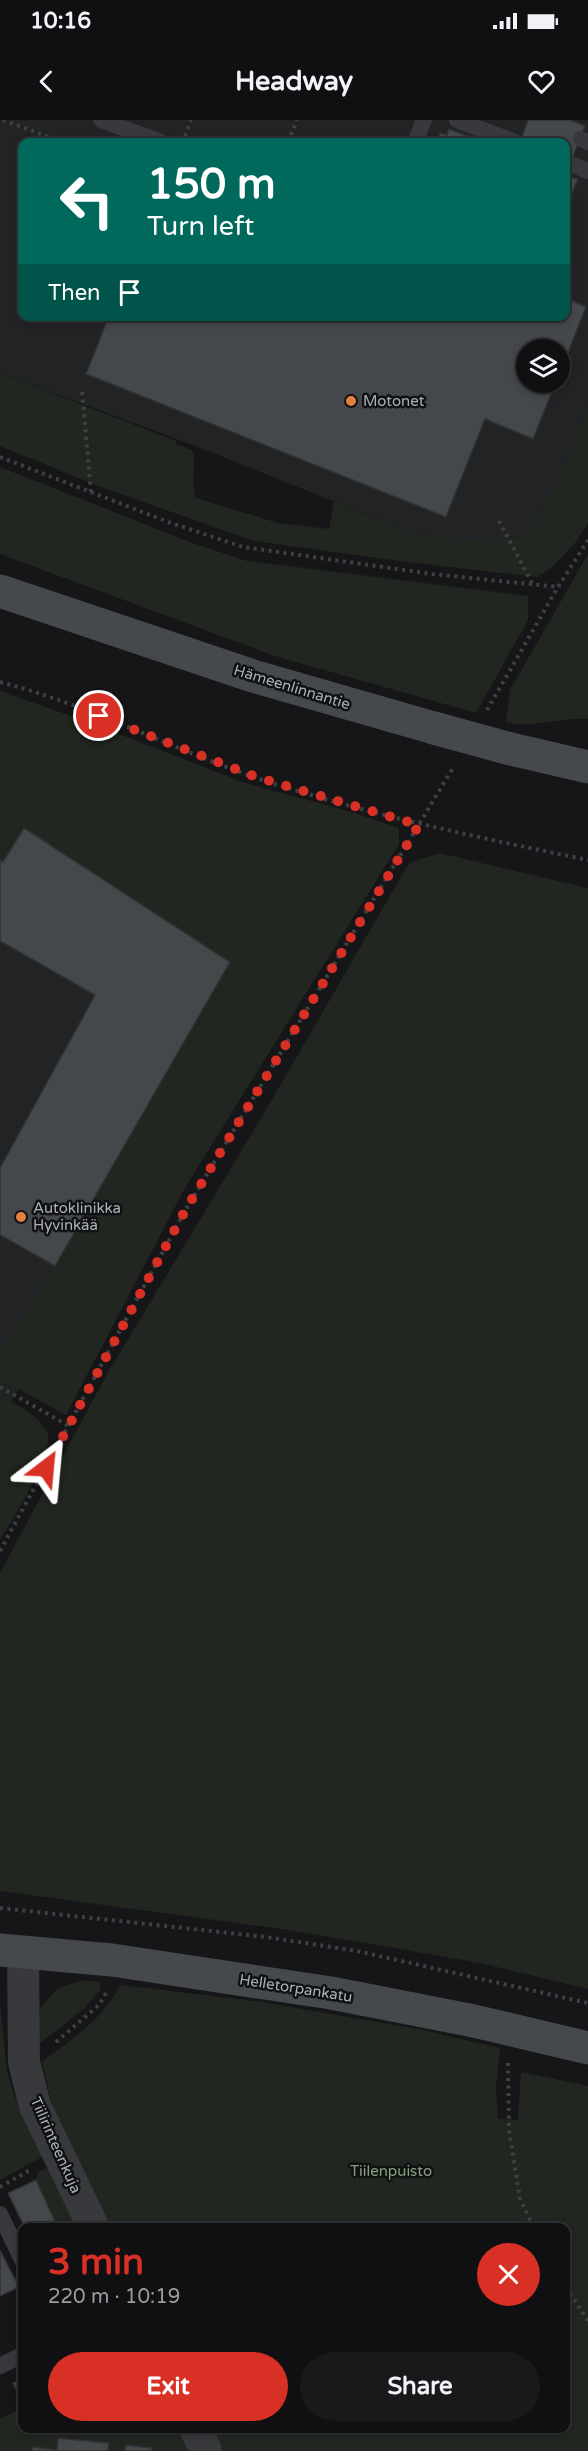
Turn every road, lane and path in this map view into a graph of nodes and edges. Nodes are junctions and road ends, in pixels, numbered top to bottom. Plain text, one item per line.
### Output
1 (3, 120) edge
2 (101, 120) edge
3 (191, 120) edge
4 (297, 120) edge
5 (424, 120) edge
6 (457, 120) edge
7 (51, 138) edge
8 (150, 138) edge
9 (184, 138) edge
10 (290, 138) edge
11 (417, 138) edge
12 (504, 138) edge
13 (571, 164) dead end
14 (588, 171) edge
15 (82, 392) dead end
16 (0, 457) edge
17 (91, 492) junction
18 (499, 521) dead end
19 (588, 540) edge
20 (532, 584) junction
21 (558, 587) junction
22 (0, 591) edge
23 (0, 682) edge
24 (481, 719) dead end
25 (459, 759) dead end
26 (588, 767) edge
27 (419, 825) junction
28 (588, 860) edge
29 (0, 1387) edge
30 (69, 1426) junction
31 (0, 1551) edge
32 (0, 1908) edge
33 (117, 1921) junction
34 (12, 1951) edge
35 (112, 1960) junction
36 (522, 1988) junction
37 (588, 2003) edge
38 (514, 2031) junction
39 (588, 2048) edge
40 (24, 2062) junction
41 (0, 2214) edge
42 (92, 2223) edge
43 (532, 2223) edge
44 (18, 2252) edge
45 (570, 2293) edge
46 (588, 2321) edge
47 (18, 2357) edge
48 (0, 2366) edge
49 (197, 2433) edge
50 (206, 2451) edge

1 - 7 path
2 - 8 lane
3 - 9 path
4 - 10 path
5 - 11 lane
6 - 12 lane
13 - 14 lane
15 - 17 path
16 - 17 path
17 - 20 path
18 - 20 path
19 - 21 path
20 - 21 path
21 - 24 path
22 - 26 main road, Hämeenlinnantie, bridge
23 - 27 path
25 - 27 path
27 - 28 path
27 - 30 path
29 - 30 path
30 - 31 path
32 - 33 path
33 - 35 path
33 - 36 path
34 - 35 main road, Helletorpankatu
34 - 40 street, Tiilirinteenkuja
35 - 38 main road, Helletorpankatu
35 - 40 path
36 - 37 path
36 - 38 path
38 - 39 main road, Helletorpankatu
38 - 43 path
40 - 42 street, Tiilirinteenkuja
41 - 44 lane
45 - 46 path
47 - 48 lane
49 - 50 street

